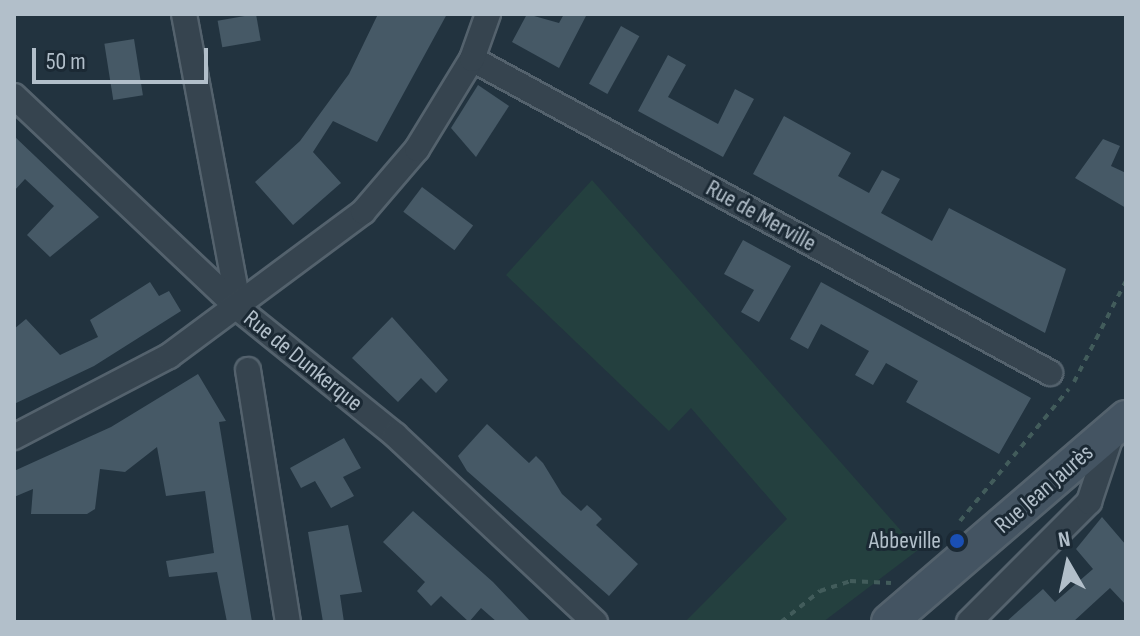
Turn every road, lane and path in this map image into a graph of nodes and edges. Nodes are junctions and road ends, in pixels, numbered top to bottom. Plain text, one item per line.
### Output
1 (184, 14) edge
2 (488, 14) edge
3 (472, 59) junction
4 (14, 96) edge
5 (1126, 281) edge
6 (239, 309) junction
7 (248, 370) dead end
8 (1050, 373) dead end
9 (1119, 424) edge
10 (14, 437) edge
11 (954, 528) dead end
12 (923, 593) junction
13 (288, 622) edge
14 (595, 622) edge
15 (781, 622) edge
16 (889, 622) edge
17 (969, 622) edge

1 - 6 street
2 - 3 street
3 - 6 street
3 - 8 street, Rue de Merville
4 - 6 street, Rue de Dunkerque
5 - 11 path
6 - 10 street
6 - 14 street, Rue de Dunkerque
7 - 13 street
9 - 12 main road, Rue Jean Jaurès
9 - 17 street
12 - 15 path
12 - 16 main road, Rue Jean Jaurès

